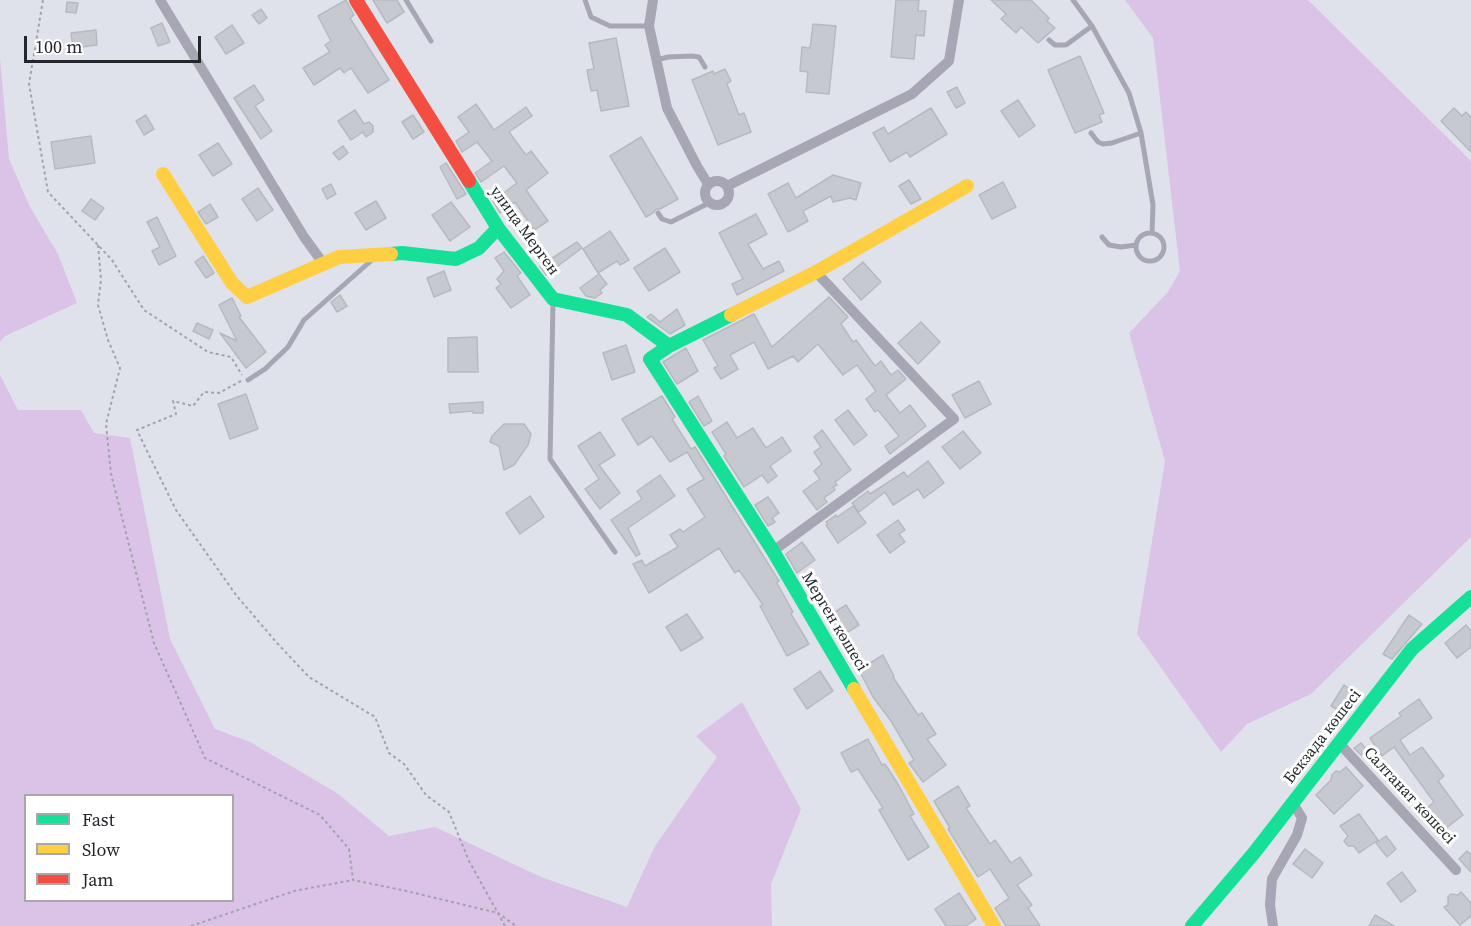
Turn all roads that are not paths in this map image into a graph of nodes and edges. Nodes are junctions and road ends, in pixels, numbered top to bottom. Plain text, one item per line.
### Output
1 (160, 0) edge
2 (356, 0) edge
3 (406, 0) edge
4 (585, 0) edge
5 (653, 0) edge
6 (959, 0) edge
7 (1073, 0) edge
8 (649, 26) junction
9 (1092, 26) junction
10 (431, 40) dead end
11 (1049, 40) dead end
12 (656, 60) junction
13 (705, 67) dead end
14 (1091, 133) dead end
15 (1141, 134) junction
16 (163, 174) dead end
17 (708, 184) junction
18 (727, 186) junction
19 (967, 186) dead end
20 (709, 203) junction
21 (658, 213) dead end
22 (498, 228) junction
23 (1152, 233) junction
24 (1102, 237) dead end
25 (1136, 245) junction
26 (376, 256) junction
27 (323, 263) junction
28 (816, 272) junction
29 (553, 299) junction
30 (669, 346) junction
31 (246, 380) road end
32 (773, 551) junction
33 (615, 552) dead end
34 (1471, 597) edge
35 (1339, 743) junction
36 (1293, 803) junction
37 (1456, 870) dead end
38 (994, 926) edge
39 (1192, 926) edge
40 (1273, 926) edge

1 - 27 street
2 - 22 street, улица Мерген
3 - 10 lane
4 - 8 lane
5 - 8 street
6 - 18 street
7 - 9 lane
8 - 12 street
9 - 11 lane
9 - 15 lane
12 - 13 lane
12 - 17 street
14 - 15 lane
15 - 23 lane
16 - 27 street
17 - 18 street
17 - 20 street
18 - 20 street
19 - 28 street
20 - 21 lane
22 - 26 street
22 - 29 street, улица Мерген
23 - 25 lane
23 - 25 lane
24 - 25 lane
26 - 27 street
26 - 31 lane
28 - 30 street
28 - 32 street
29 - 30 street, улица Мерген
29 - 33 lane
30 - 32 street, Мерген көшесі
32 - 38 street, Мерген көшесі
34 - 35 street, Бекзада көшесі
35 - 36 street, Бекзада көшесі
35 - 37 street, Салтанат көшесі
36 - 39 street
36 - 40 street, Бекзада көшесі

